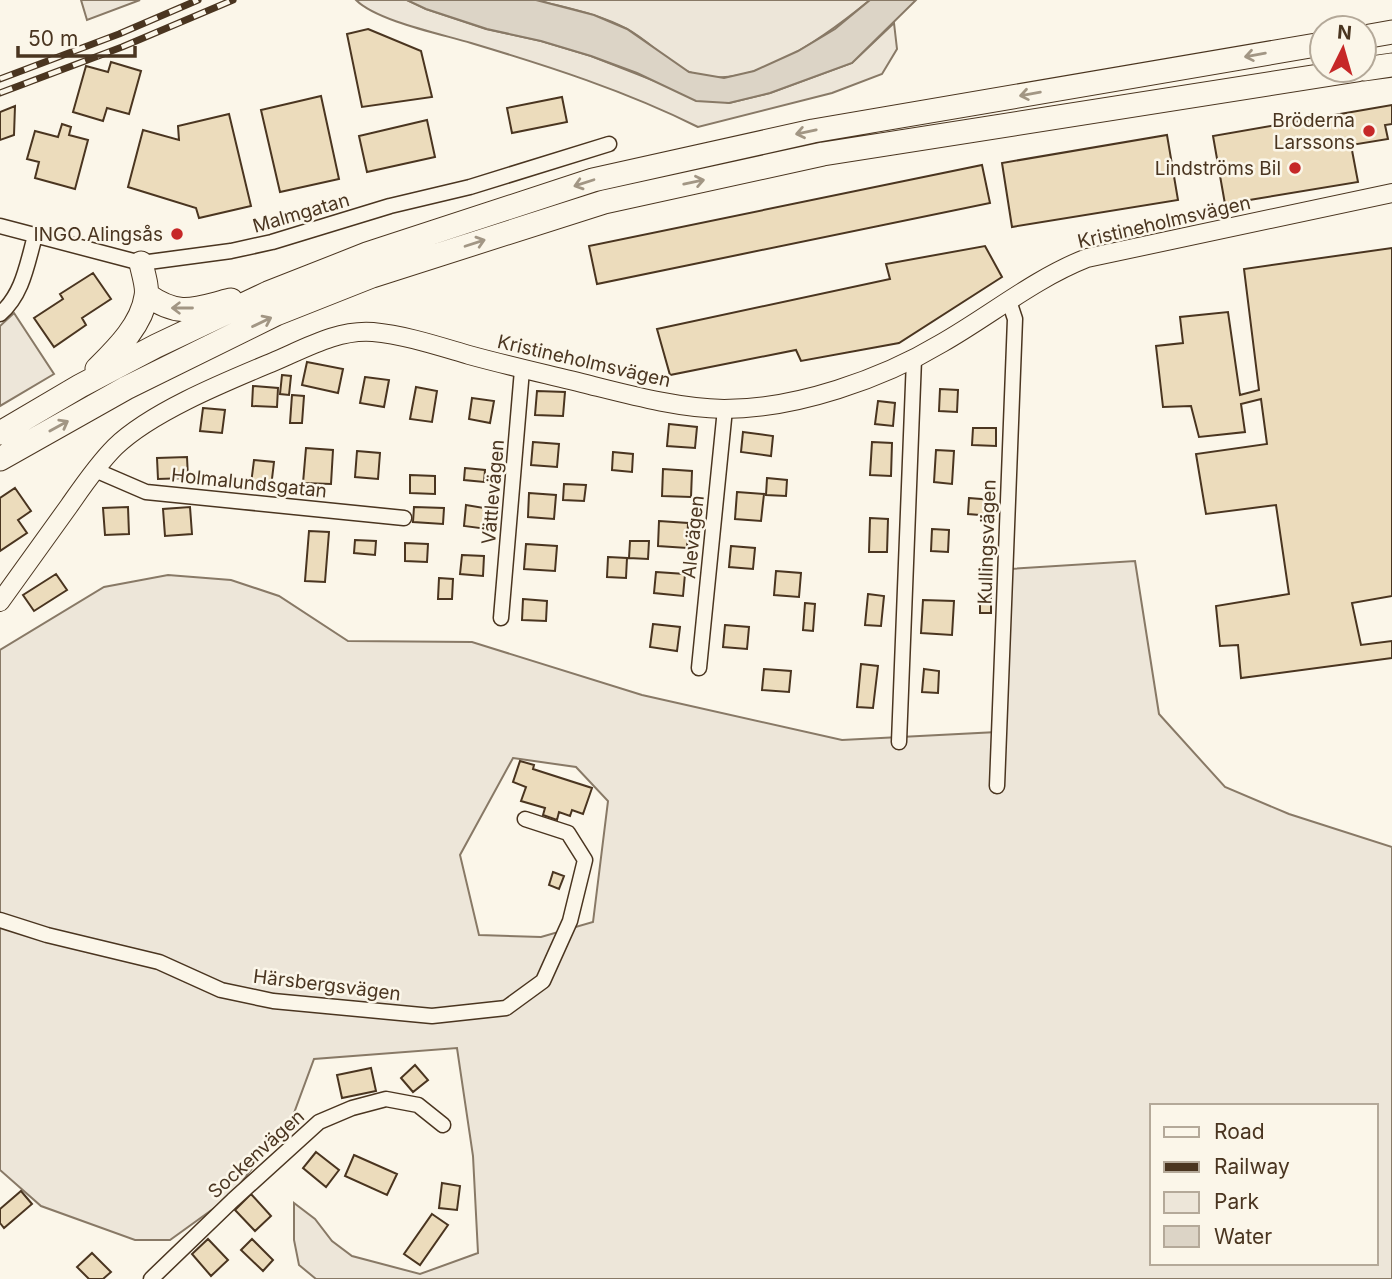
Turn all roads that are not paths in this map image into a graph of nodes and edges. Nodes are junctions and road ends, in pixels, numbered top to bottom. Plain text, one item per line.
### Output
1 (1308, 46) edge
2 (1308, 78) edge
3 (609, 144) dead end
4 (1392, 194) edge
5 (0, 226) edge
6 (35, 236) junction
7 (141, 263) junction
8 (268, 293) junction
9 (147, 295) junction
10 (1009, 301) junction
11 (0, 314) edge
12 (914, 359) junction
13 (522, 370) junction
14 (79, 386) junction
15 (725, 409) junction
16 (0, 433) edge
17 (0, 459) edge
18 (95, 470) junction
19 (404, 518) dead end
20 (0, 602) edge
21 (501, 618) dead end
22 (699, 668) dead end
23 (899, 742) dead end
24 (997, 786) dead end
25 (525, 819) dead end
26 (0, 920) edge
27 (443, 1125) dead end
28 (151, 1279) edge

1 -> 8 highway
17 -> 2 highway
3 - 7 street, Malmgatan
4 - 10 street, Kristineholmsvägen
5 - 6 street, Malmgatan
6 - 7 street, Malmgatan
6 - 11 street
7 - 9 highway
8 -> 9 highway
8 - 14 highway
9 - 14 highway
10 - 12 street, Kristineholmsvägen
10 - 24 street, Kullingsvägen
12 - 15 street, Kristineholmsvägen
12 - 23 street
13 - 15 street, Kristineholmsvägen
13 - 18 street, Kristineholmsvägen
13 - 21 street, Vättlevägen
14 - 16 highway
15 - 22 street, Alevägen
18 - 19 street, Holmalundsgatan
18 - 20 street, Kristineholmsvägen
25 - 26 street, Härsbergsvägen
27 - 28 street, Sockenvägen

